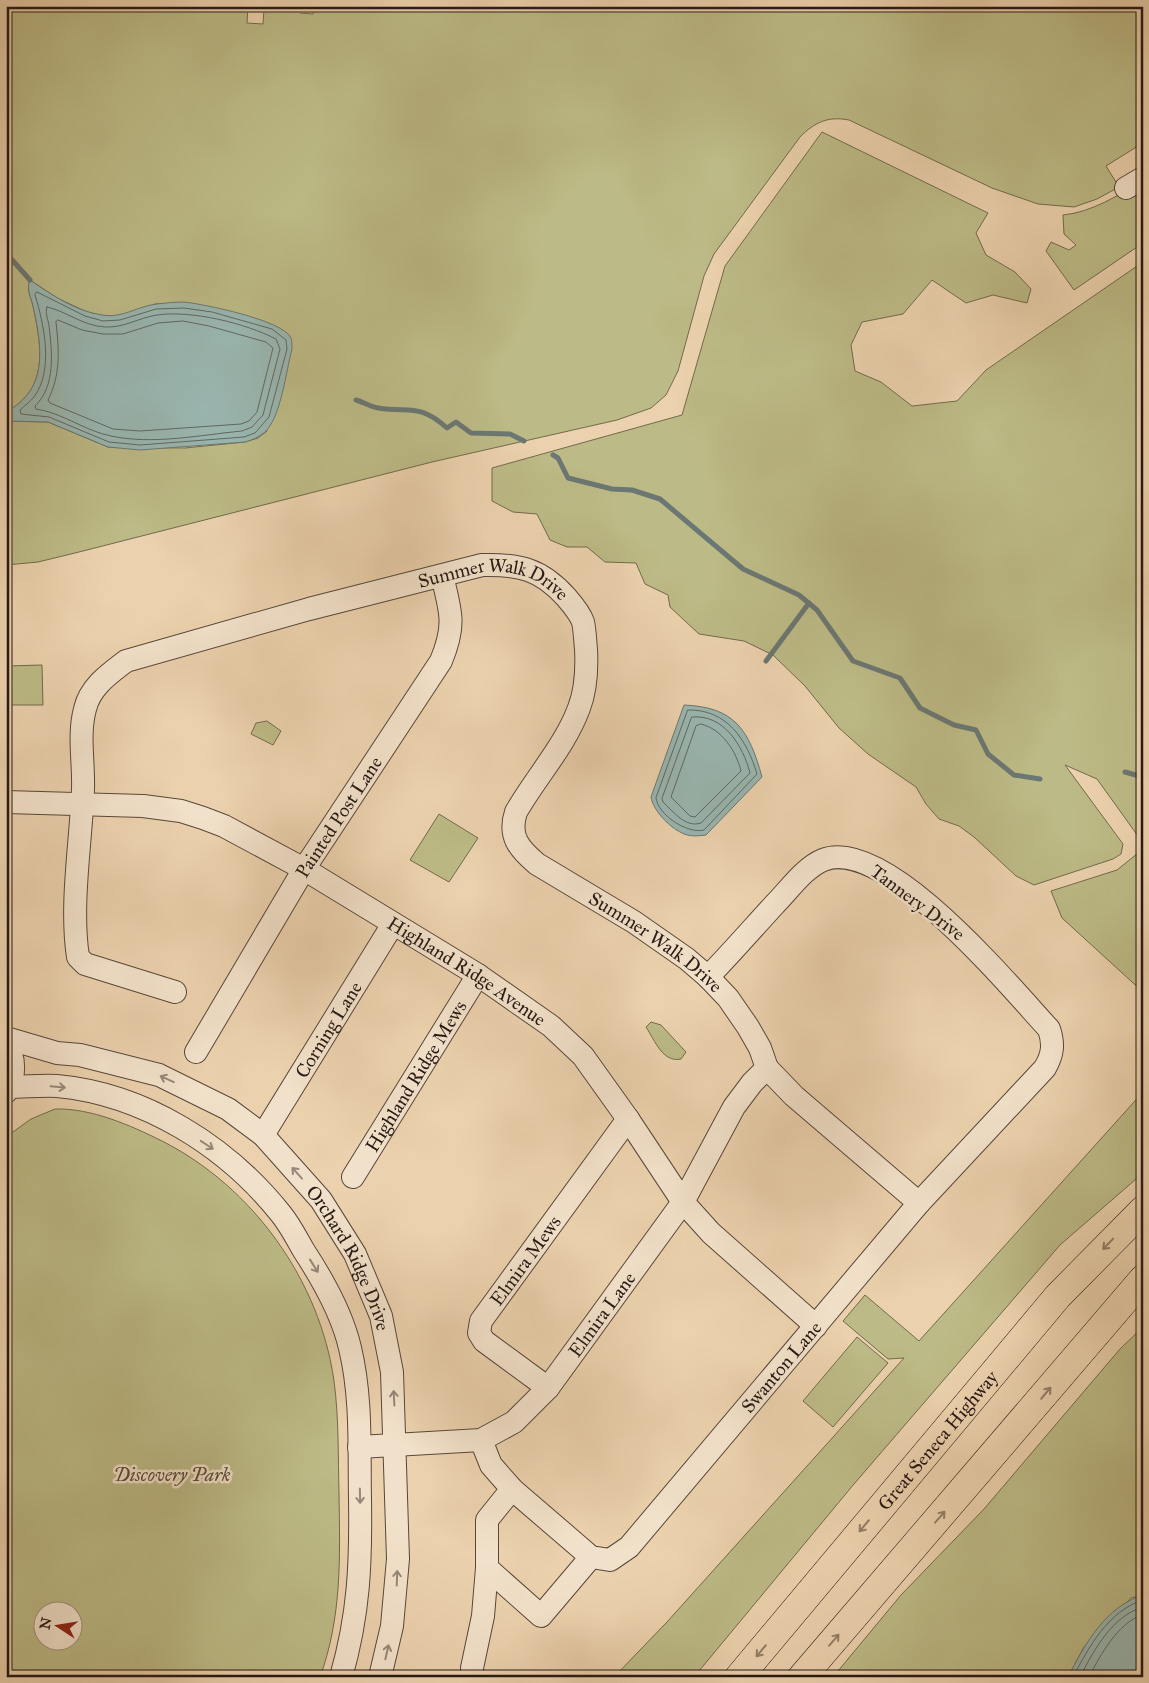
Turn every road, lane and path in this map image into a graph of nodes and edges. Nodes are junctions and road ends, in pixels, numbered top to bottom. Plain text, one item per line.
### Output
1 (442, 576) junction
2 (6, 802) edge
3 (82, 802) junction
4 (304, 869) junction
5 (393, 924) junction
6 (478, 975) junction
7 (708, 977) junction
8 (175, 992) dead end
9 (1049, 1029) joint
10 (6, 1038) edge
11 (6, 1042) edge
12 (196, 1052) dead end
13 (767, 1068) junction
14 (8, 1090) edge
15 (628, 1118) junction
16 (263, 1135) junction
17 (353, 1177) dead end
18 (683, 1202) junction
19 (919, 1203) junction
20 (1143, 1210) edge
21 (1143, 1279) edge
22 (816, 1326) junction
23 (548, 1388) junction
24 (481, 1440) junction
25 (395, 1446) junction
26 (359, 1448) junction
27 (512, 1489) junction
28 (591, 1557) junction
29 (486, 1568) junction
30 (472, 1668) dead end
31 (341, 1677) edge
32 (380, 1677) edge
33 (739, 1677) edge
34 (802, 1677) edge

1 - 3 street, Summer Walk Drive
1 - 4 street, Painted Post Lane
1 - 7 street, Summer Walk Drive
2 - 3 street, Highland Ridge Avenue
3 - 4 street, Highland Ridge Avenue
3 - 8 street, Summer Walk Drive
4 - 5 street, Highland Ridge Avenue
4 - 12 street, Painted Post Lane
5 - 6 street, Highland Ridge Avenue
5 - 16 street, Corning Lane
6 - 15 street, Highland Ridge Avenue
6 - 17 street, Highland Ridge Mews
7 - 9 street, Tannery Drive
7 - 13 street, Summer Walk Drive
9 - 19 street, Swanton Lane
16 -> 10 street, Orchard Ridge Drive
11 - 14 street
13 - 18 street, Elmira Lane
13 - 19 street, Summer Walk Drive
14 -> 26 street, Orchard Ridge Drive
15 - 18 street, Highland Ridge Avenue
15 - 23 street, Elmira Mews
25 -> 16 street, Orchard Ridge Drive
18 - 22 street, Highland Ridge Avenue
18 - 23 street, Elmira Lane
19 - 22 street, Swanton Lane
20 -> 33 main road, Great Seneca Highway
34 -> 21 main road
22 - 28 street, Swanton Lane
23 - 24 street, Elmira Lane
24 - 25 street, Elmira Lane
24 - 27 street
25 - 26 street, Elmira Lane
32 -> 25 street, Orchard Ridge Drive
26 -> 31 street, Orchard Ridge Drive
27 - 28 street
27 - 29 street
28 - 29 street
29 - 30 street

